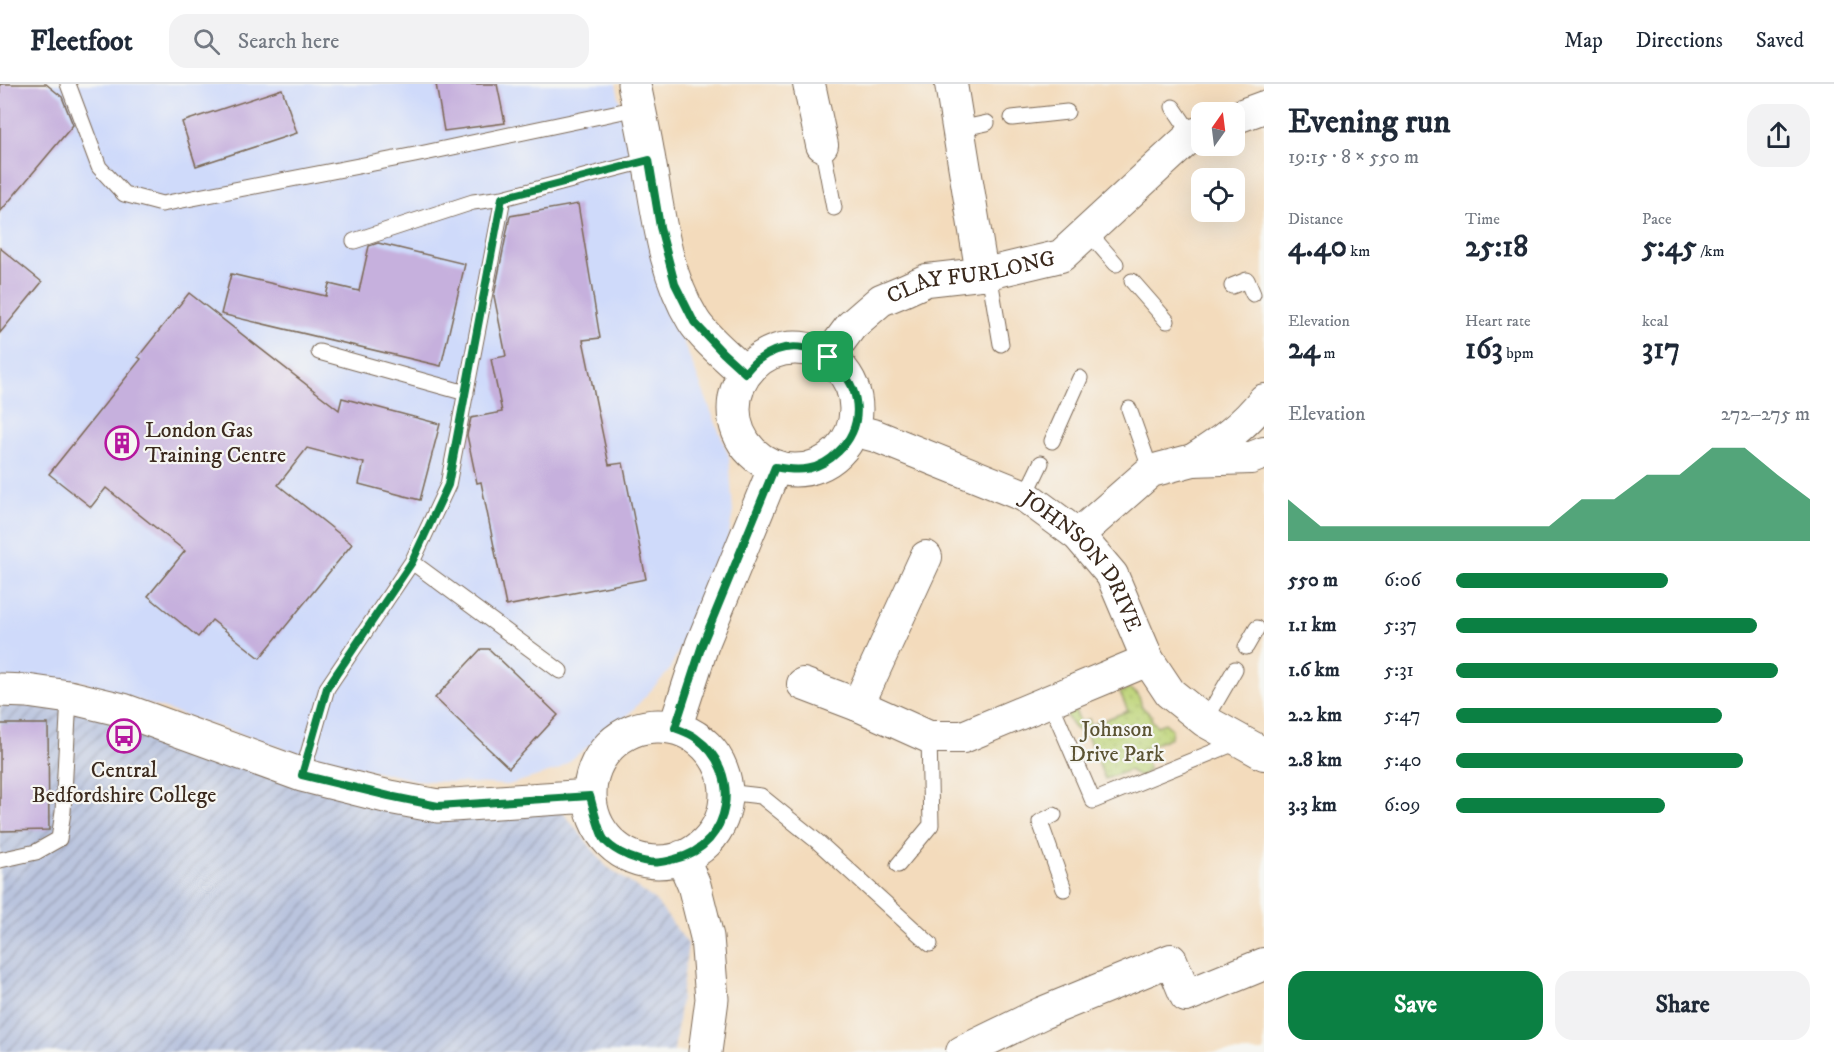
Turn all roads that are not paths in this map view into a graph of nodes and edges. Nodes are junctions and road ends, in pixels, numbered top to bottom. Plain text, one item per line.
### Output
1 (68, 84) edge
2 (809, 84) edge
3 (951, 84) edge
4 (636, 96) edge
5 (1173, 106) dead end
6 (1264, 106) edge
7 (1067, 112) dead end
8 (1245, 114) edge
9 (1012, 118) dead end
10 (1191, 126) edge
11 (1191, 138) edge
12 (822, 145) joint
13 (649, 160) junction
14 (502, 198) junction
15 (834, 208) dead end
16 (1089, 232) junction
17 (354, 241) dead end
18 (1116, 264) dead end
19 (986, 274) junction
20 (1132, 281) dead end
21 (1232, 286) dead end
22 (1253, 294) dead end
23 (1167, 321) dead end
24 (1001, 344) dead end
25 (319, 352) dead end
26 (828, 357) junction
27 (745, 373) junction
28 (1080, 378) dead end
29 (466, 393) junction
30 (1264, 400) edge
31 (1129, 409) dead end
32 (853, 430) junction
33 (1052, 441) dead end
34 (1264, 453) edge
35 (1193, 460) junction
36 (1041, 463) dead end
37 (775, 467) junction
38 (1151, 471) junction
39 (1025, 496) junction
40 (1078, 535) junction
41 (926, 557) dead end
42 (412, 562) junction
43 (1257, 628) dead end
44 (1246, 646) dead end
45 (1148, 660) junction
46 (1235, 669) dead end
47 (560, 672) dead end
48 (803, 684) dead end
49 (0, 690) edge
50 (69, 698) junction
51 (1050, 701) junction
52 (858, 705) junction
53 (1205, 721) junction
54 (675, 728) junction
55 (929, 737) junction
56 (1256, 745) edge
57 (302, 775) junction
58 (726, 792) junction
59 (590, 796) junction
60 (1054, 815) dead end
61 (682, 857) junction
62 (0, 860) edge
63 (898, 865) dead end
64 (1064, 889) dead end
65 (930, 944) dead end
66 (1264, 964) edge
67 (705, 1052) edge
68 (962, 1052) edge

1 - 4 lane
2 - 12 street
3 - 19 street
4 - 13 street
5 - 10 lane
6 - 8 street
7 - 9 lane
11 - 16 street, CLAY FURLONG
12 - 15 lane
13 - 14 lane
13 - 27 street
14 - 17 lane
14 - 29 lane
16 - 18 lane
16 - 19 street, CLAY FURLONG
19 - 24 lane
19 - 26 street, CLAY FURLONG
20 - 23 lane
21 - 22 lane
25 - 29 lane
26 - 27 street
26 - 32 street
27 - 37 street
28 - 33 lane
29 - 42 lane
30 - 35 street
31 - 38 lane
32 - 37 street
32 - 39 street, JOHNSON DRIVE
34 - 35 street
35 - 38 street
36 - 39 lane
37 - 54 street
38 - 40 street
39 - 40 street, JOHNSON DRIVE
40 - 45 street, JOHNSON DRIVE
41 - 52 street
42 - 47 lane
42 - 57 lane
43 - 44 lane
45 - 51 street
45 - 53 street, JOHNSON DRIVE
46 - 53 lane
48 - 52 street
49 - 50 street
50 - 57 street
50 - 62 lane
51 - 55 street
51 - 56 lane
52 - 55 street
53 - 56 street, JOHNSON DRIVE
54 - 58 street
54 - 59 street
55 - 63 lane
57 - 59 street
58 - 61 street
58 - 65 lane
59 - 61 street
60 - 64 lane
61 - 67 street
66 - 68 street

